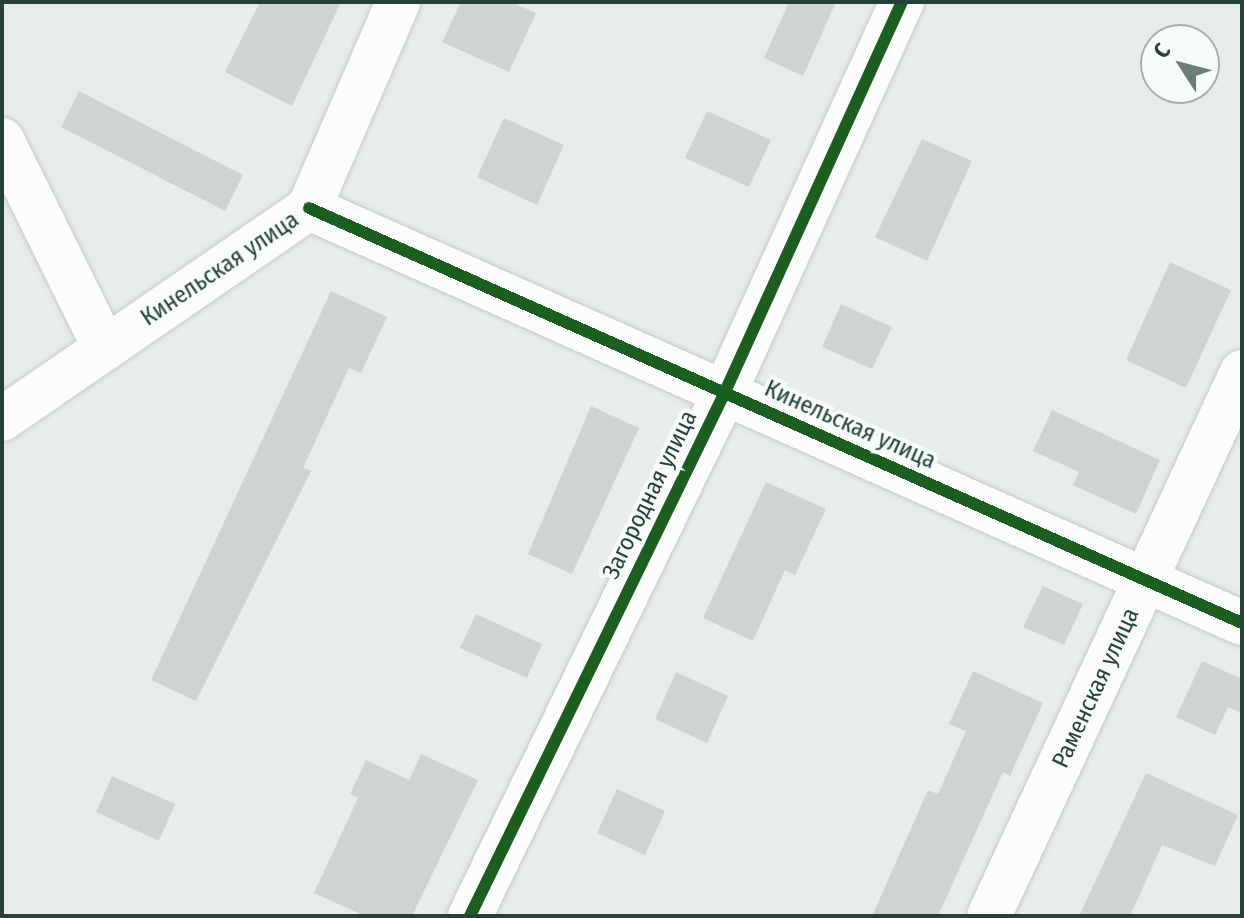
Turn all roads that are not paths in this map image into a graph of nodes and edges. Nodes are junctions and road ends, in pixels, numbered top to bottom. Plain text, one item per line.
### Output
1 (398, 2) edge
2 (902, 2) edge
3 (2, 140) edge
4 (309, 208) junction
5 (105, 348) junction
6 (1242, 372) edge
7 (724, 394) junction
8 (2, 419) edge
9 (1146, 580) junction
10 (1242, 623) edge
11 (470, 916) edge
12 (989, 916) edge

1 - 4 street
2 - 7 street, Загородная улица
3 - 5 street
4 - 5 street, Кинельская улица
4 - 7 street, Кинельская улица
5 - 8 street, Кинельская улица
6 - 9 street, Раменская улица
7 - 9 street, Кинельская улица
7 - 11 street, Загородная улица
9 - 10 street, Кинельская улица
9 - 12 street, Раменская улица

